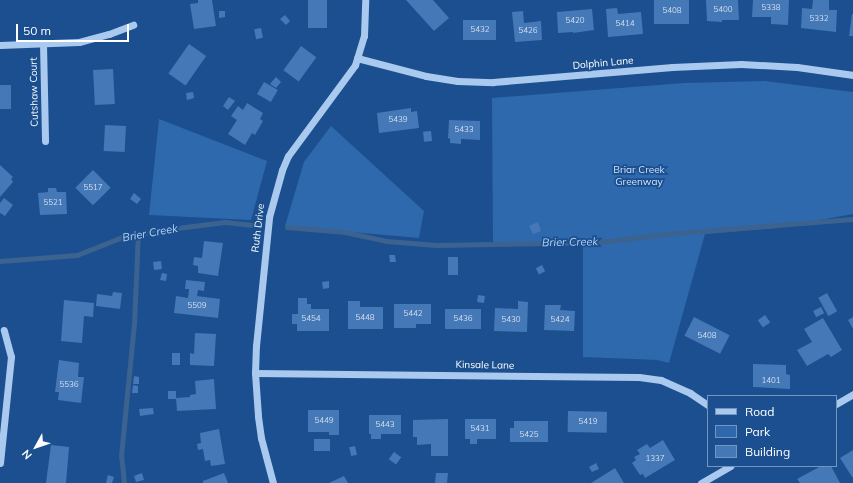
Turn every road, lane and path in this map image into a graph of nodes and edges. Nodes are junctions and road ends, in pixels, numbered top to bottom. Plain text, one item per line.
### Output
1 (365, 0) edge
2 (133, 25) dead end
3 (43, 43) junction
4 (0, 44) edge
5 (357, 58) junction
6 (853, 75) edge
7 (45, 141) dead end
8 (4, 330) dead end
9 (255, 372) junction
10 (853, 394) edge
11 (837, 403) edge
12 (707, 404) edge
13 (0, 463) edge
14 (728, 467) edge
15 (273, 483) edge
16 (701, 483) edge

1 - 5 street, Ruth Drive
2 - 3 street
3 - 4 street
3 - 7 street, Cutshaw Court
5 - 6 street, Dolphin Lane
5 - 9 street, Ruth Drive
8 - 13 street
9 - 12 street, Kinsale Lane
9 - 15 street, Ruth Drive
10 - 11 street
14 - 16 street

